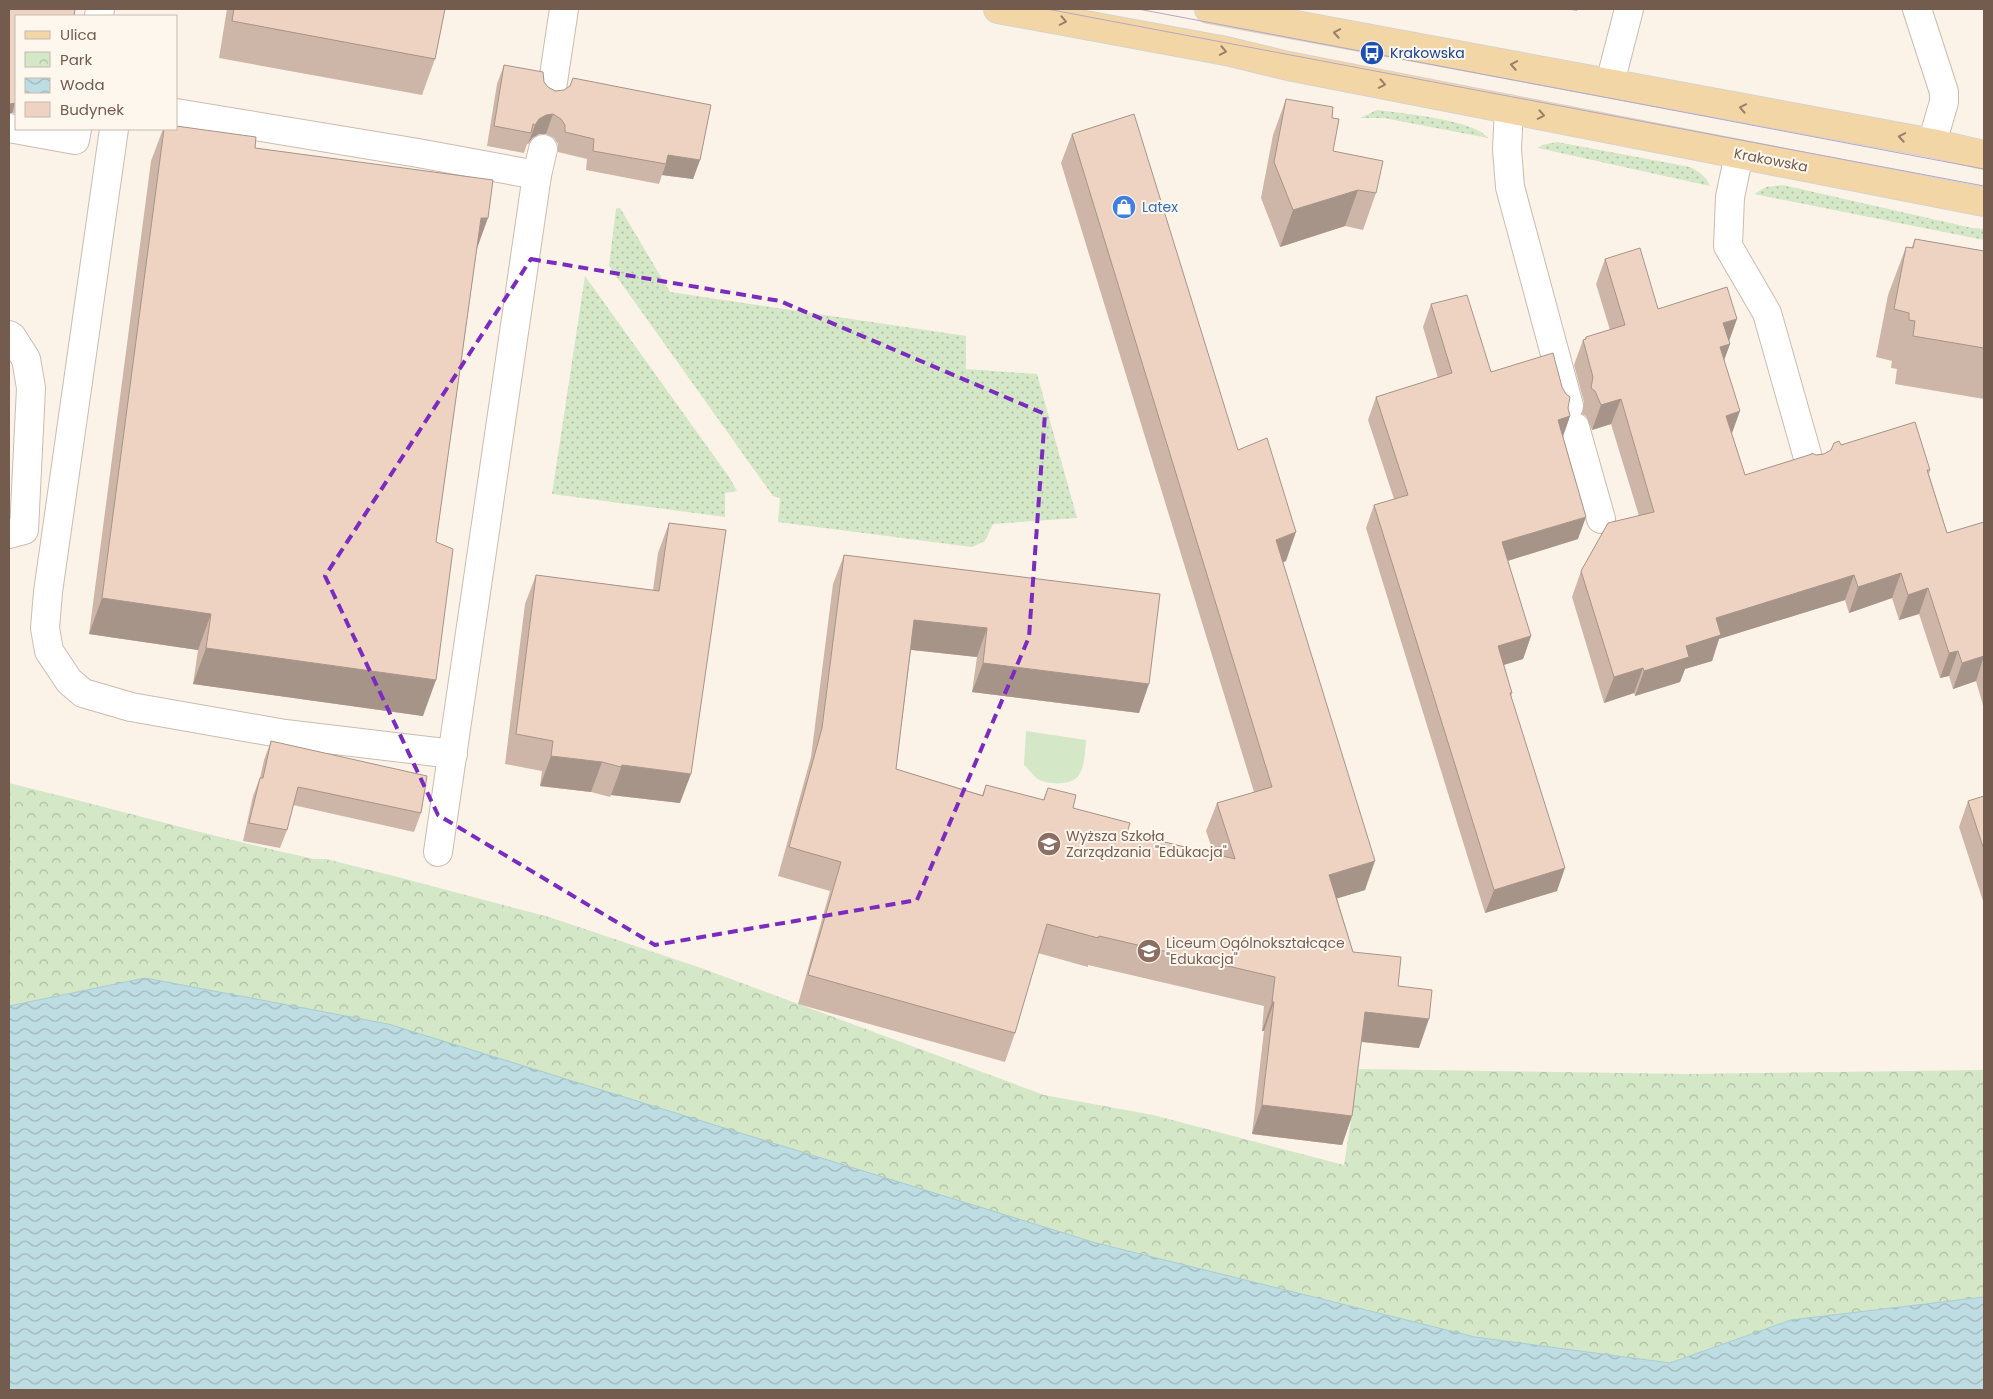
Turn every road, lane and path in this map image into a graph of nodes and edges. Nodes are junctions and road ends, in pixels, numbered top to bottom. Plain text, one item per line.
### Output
1 (564, 9) edge
2 (998, 9) edge
3 (1209, 9) edge
4 (1629, 9) edge
5 (1917, 9) edge
6 (1610, 83) junction
7 (552, 95) edge
8 (1509, 109) junction
9 (178, 113) edge
10 (20, 130) edge
11 (77, 130) edge
12 (114, 130) edge
13 (1932, 143) junction
14 (543, 148) dead end
15 (1739, 154) junction
16 (1984, 155) edge
17 (537, 175) junction
18 (1984, 202) edge
19 (9, 335) edge
20 (1810, 466) edge
21 (1601, 520) dead end
22 (9, 534) edge
23 (453, 754) junction
24 (438, 852) dead end

1 - 7 lane
2 -> 8 main road, Krakowska
6 -> 3 main road
4 - 6 lane
5 - 13 lane
13 -> 6 main road
8 -> 15 main road, Krakowska
8 - 21 lane
9 - 17 lane
10 - 11 lane
12 - 23 lane
13 - 16 main road
14 - 17 lane
15 - 18 main road, Krakowska
15 - 20 lane
17 - 23 lane
19 - 22 lane
23 - 24 lane

